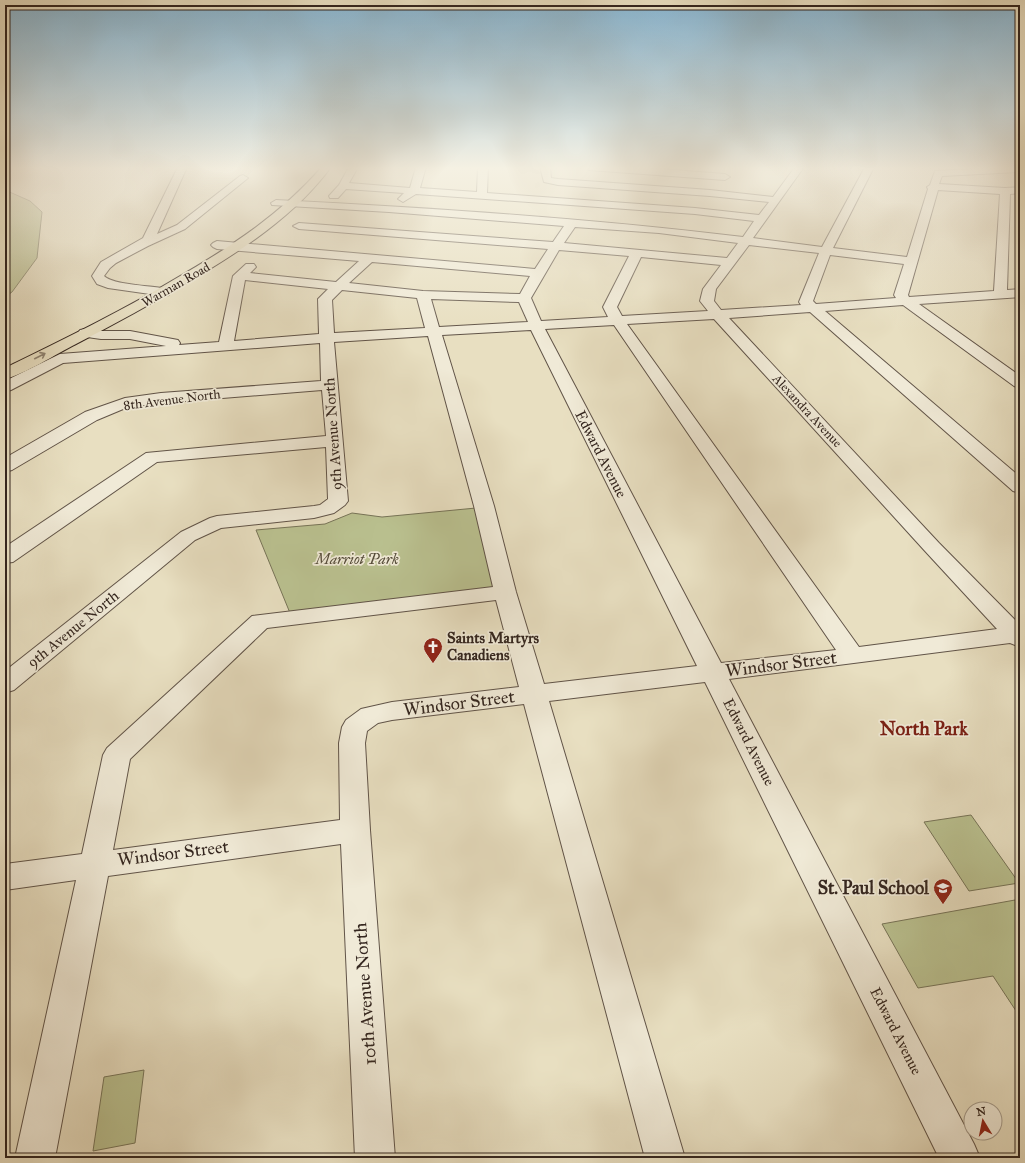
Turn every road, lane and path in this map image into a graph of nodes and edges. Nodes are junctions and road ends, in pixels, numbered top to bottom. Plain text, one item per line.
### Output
1 (157, 221) edge
2 (188, 221) edge
3 (272, 221) edge
4 (305, 221) edge
5 (538, 221) edge
6 (761, 221) edge
7 (841, 221) edge
8 (922, 221) edge
9 (1004, 221) edge
10 (571, 224) junction
11 (236, 232) dead end
12 (746, 240) junction
13 (280, 241) dead end
14 (145, 243) junction
15 (217, 245) junction
16 (557, 246) junction
17 (240, 247) junction
18 (270, 249) junction
19 (826, 250) junction
20 (636, 253) junction
21 (369, 258) junction
22 (910, 261) junction
23 (730, 262) junction
24 (538, 273) junction
25 (239, 276) junction
26 (337, 287) junction
27 (146, 289) junction
28 (164, 292) junction
29 (1020, 293) edge
30 (424, 295) junction
31 (1000, 295) junction
32 (524, 298) junction
33 (905, 301) junction
34 (1020, 307) edge
35 (108, 308) dead end
36 (811, 308) junction
37 (717, 314) junction
38 (617, 320) junction
39 (536, 325) junction
40 (80, 327) junction
41 (435, 332) junction
42 (327, 338) junction
43 (226, 346) junction
44 (200, 348) junction
45 (5, 374) edge
46 (1020, 383) edge
47 (329, 385) junction
48 (5, 387) edge
49 (335, 441) junction
50 (5, 466) edge
51 (1020, 487) edge
52 (5, 557) edge
53 (505, 592) junction
54 (1018, 636) edge
55 (854, 656) junction
56 (713, 672) junction
57 (5, 684) edge
58 (534, 694) junction
59 (355, 830) junction
60 (94, 864) junction
61 (5, 877) edge
62 (35, 1158) edge
63 (375, 1158) edge
64 (665, 1158) edge
65 (960, 1158) edge

1 - 14 street
2 - 14 street
3 - 17 main road, Warman Road
4 - 16 street
5 - 10 street
6 - 12 street, Alexandra Avenue
7 - 19 street
8 - 22 street
9 - 31 street
10 - 12 street
10 - 16 street
11 - 15 main road, Warman Road
12 - 19 street
12 - 23 street, Alexandra Avenue
13 - 18 street
14 - 27 street
15 - 17 street
15 - 27 main road, Warman Road
16 - 20 street
16 - 24 street
17 - 18 street
17 - 28 main road, Warman Road
18 - 21 street
18 - 25 street
19 - 22 street
19 - 36 street
20 - 23 street
20 - 38 street
21 - 24 street
21 - 26 street, 9th Avenue North
22 - 33 street
23 - 37 street, Alexandra Avenue
24 - 32 street
25 - 26 street
25 - 43 street
26 - 30 street
26 - 42 street, 9th Avenue North
27 - 28 street
27 - 35 main road, Warman Road
28 - 40 main road, Warman Road
29 - 31 street
30 - 32 street
30 - 41 street
31 - 33 street
31 - 34 street
32 - 39 street, Edward Avenue
33 - 36 street
33 - 46 street
36 - 37 street
36 - 51 street
37 - 38 street
37 - 54 street, Alexandra Avenue
38 - 39 street
38 - 55 street
39 - 41 street
39 - 56 street, Edward Avenue
40 - 44 street
45 -> 40 main road, Warman Road
41 - 42 street
41 - 53 street
42 - 43 street
42 - 47 street, 9th Avenue North
43 - 44 street
44 - 48 street
47 - 49 street, 9th Avenue North
47 - 50 street, 8th Avenue North
49 - 52 street
49 - 57 street, 9th Avenue North
53 - 58 street
53 - 60 street
54 - 55 street, Windsor Street
55 - 56 street, Windsor Street
56 - 58 street, Windsor Street
56 - 65 street, Edward Avenue
58 - 59 street, Windsor Street
58 - 64 street
59 - 60 street, Windsor Street
59 - 63 street, 10th Avenue North
60 - 61 street, Windsor Street
60 - 62 street

